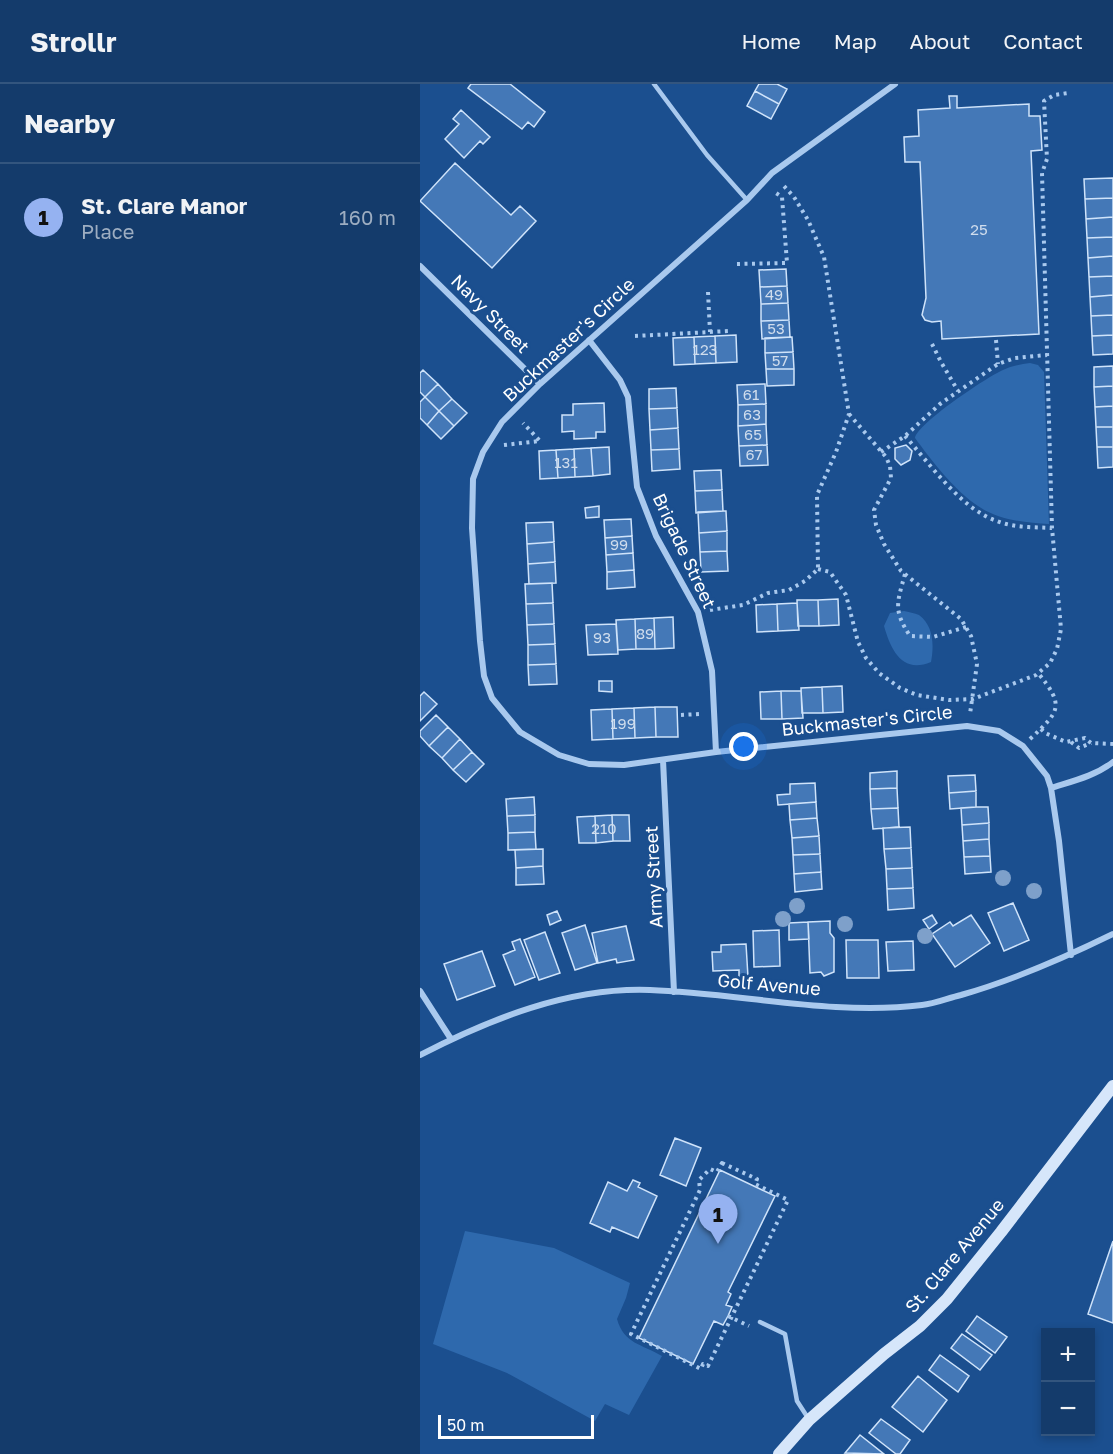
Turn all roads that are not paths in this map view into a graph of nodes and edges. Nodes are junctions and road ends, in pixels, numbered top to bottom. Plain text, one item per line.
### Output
1 (654, 84) edge
2 (896, 84) edge
3 (747, 200) junction
4 (420, 266) edge
5 (589, 340) junction
6 (540, 384) junction
7 (717, 752) junction
8 (663, 760) junction
9 (1113, 762) edge
10 (1051, 788) junction
11 (1113, 934) edge
12 (1071, 955) junction
13 (420, 992) edge
14 (674, 992) junction
15 (451, 1039) junction
16 (420, 1054) edge
17 (1113, 1086) edge
18 (760, 1322) dead end
19 (809, 1420) junction
20 (779, 1454) edge

1 - 3 lane
2 - 3 street, Buckmaster's Circle
3 - 5 street, Buckmaster's Circle
4 - 6 street, Navy Street
5 - 6 street, Buckmaster's Circle
5 - 7 street, Brigade Street
6 - 8 street, Buckmaster's Circle
7 - 8 street, Buckmaster's Circle
7 - 10 street, Buckmaster's Circle
8 - 14 street, Army Street
9 - 10 street
10 - 12 street, Buckmaster's Circle
11 - 12 street, Golf Avenue
12 - 14 street, Golf Avenue
13 - 15 street
14 - 15 street, Golf Avenue
15 - 16 street, Golf Avenue
17 - 19 street, St. Clare Avenue
18 - 19 lane
19 - 20 street, St. Clare Avenue

